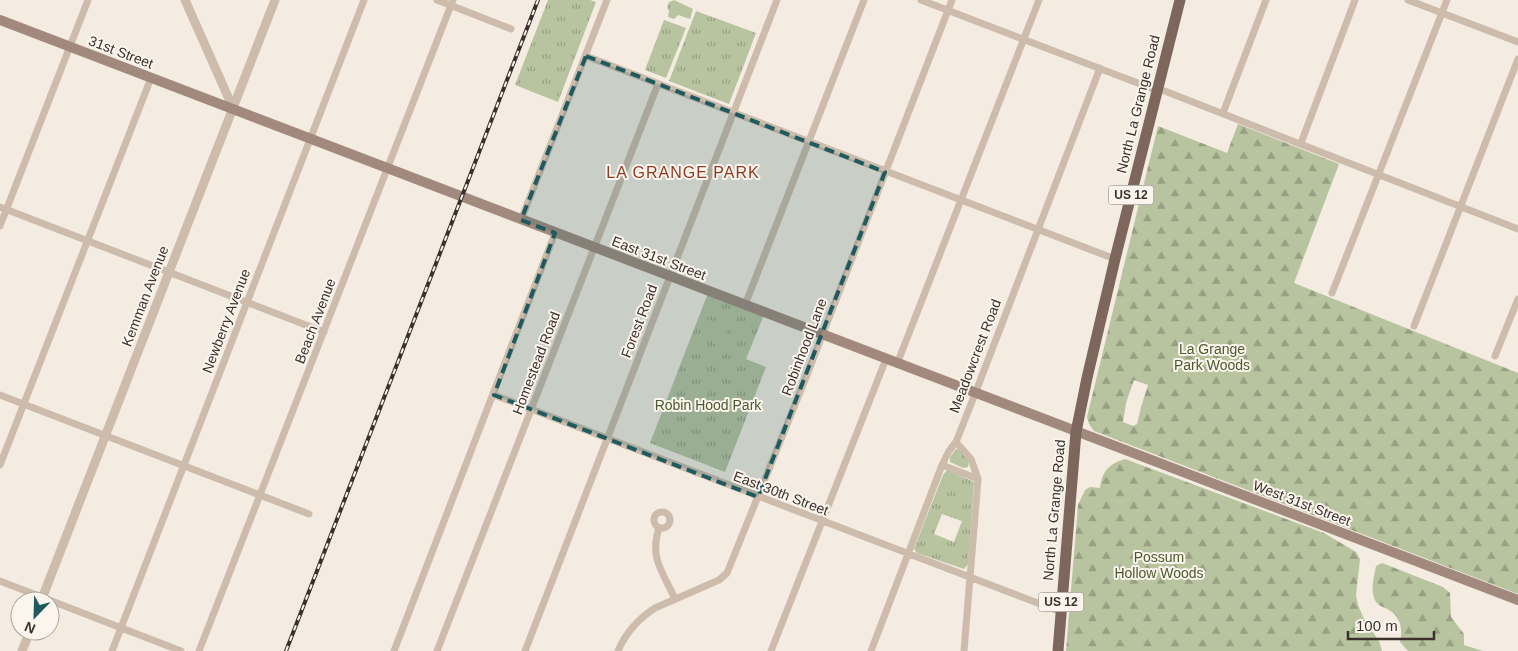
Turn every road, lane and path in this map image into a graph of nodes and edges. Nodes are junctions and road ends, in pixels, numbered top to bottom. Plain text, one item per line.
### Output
1 (88, 0) edge
2 (184, 0) edge
3 (275, 0) edge
4 (364, 0) edge
5 (437, 0) edge
6 (607, 0) edge
7 (777, 0) edge
8 (864, 0) edge
9 (921, 0) edge
10 (952, 0) edge
11 (1039, 0) edge
12 (1180, 0) edge
13 (1266, 0) edge
14 (1355, 0) edge
15 (1408, 0) edge
16 (1447, 0) edge
17 (452, 3) edge
18 (948, 10) junction
19 (1442, 13) junction
20 (0, 20) edge
21 (511, 29) dead end
22 (1024, 39) junction
23 (1518, 42) edge
24 (70, 47) junction
25 (586, 56) junction
26 (1518, 58) edge
27 (1100, 68) junction
28 (150, 78) junction
29 (658, 84) junction
30 (1157, 89) junction
31 (233, 108) junction
32 (733, 113) junction
33 (1223, 113) junction
34 (310, 139) junction
35 (809, 142) junction
36 (1301, 143) junction
37 (387, 169) junction
38 (885, 172) junction
39 (1378, 175) junction
40 (961, 200) junction
41 (1461, 206) junction
42 (3, 208) edge
43 (521, 220) junction
44 (0, 226) edge
45 (1037, 229) junction
46 (1518, 229) edge
47 (556, 233) junction
48 (87, 241) junction
49 (594, 248) junction
50 (1115, 259) junction
51 (169, 272) junction
52 (670, 276) junction
53 (1332, 293) dead end
54 (1518, 299) edge
55 (247, 302) junction
56 (745, 305) junction
57 (1414, 326) dead end
58 (324, 332) junction
59 (822, 335) junction
60 (1495, 356) dead end
61 (886, 359) junction
62 (898, 364) junction
63 (975, 394) junction
64 (0, 395) edge
65 (494, 395) junction
66 (24, 404) junction
67 (532, 410) junction
68 (1076, 432) junction
69 (106, 435) junction
70 (607, 439) junction
71 (956, 442) junction
72 (942, 464) junction
73 (0, 465) edge
74 (184, 465) junction
75 (978, 479) junction
76 (260, 494) junction
77 (758, 497) junction
78 (309, 514) dead end
79 (823, 522) junction
80 (659, 528) dead end
81 (908, 554) junction
82 (971, 578) junction
83 (0, 581) edge
84 (23, 591) edge
85 (45, 591) edge
86 (675, 599) junction
87 (1518, 600) edge
88 (60, 606) edge
89 (1060, 612) junction
90 (121, 628) junction
91 (112, 651) edge
92 (181, 651) edge
93 (199, 651) edge
94 (394, 651) edge
95 (437, 651) edge
96 (524, 651) edge
97 (618, 651) edge
98 (771, 651) edge
99 (871, 651) edge
100 (964, 651) edge
101 (1058, 651) edge

1 - 24 street
2 - 31 street
3 - 31 street, Kemman Avenue
4 - 34 street, Newberry Avenue
5 - 17 street
6 - 25 street
7 - 32 street, Forest Road
8 - 35 street
9 - 18 street
10 - 18 street, Robinhood Lane
11 - 22 street
12 - 30 main road, North La Grange Road / US 12
13 - 33 street
14 - 36 street
15 - 19 street
16 - 19 street
17 - 21 street
17 - 37 street, Beach Avenue
18 - 22 street
18 - 38 street, Robinhood Lane
19 - 23 street
19 - 39 street
20 - 24 main road, 31st Street
22 - 27 street
22 - 40 street
24 - 28 main road, 31st Street
24 - 42 street
25 - 29 street
25 - 43 street
26 - 41 street
27 - 30 street
27 - 45 street, Meadowcrest Road
28 - 31 main road, 31st Street
28 - 48 street
29 - 32 street
29 - 49 street, Homestead Road
30 - 33 street
30 - 50 main road, North La Grange Road / US 12
31 - 34 main road, East 31st Street
31 - 51 street, Kemman Avenue
32 - 35 street
32 - 52 street, Forest Road
33 - 36 street
34 - 37 main road, East 31st Street
34 - 55 street, Newberry Avenue
35 - 38 street
35 - 56 street
36 - 39 street
37 - 43 main road, East 31st Street
37 - 58 street, Beach Avenue
38 - 40 street
38 - 59 street, Robinhood Lane
39 - 41 street
39 - 53 street
40 - 45 street
40 - 62 street
41 - 46 street
41 - 57 street
42 - 44 street
42 - 48 street
43 - 47 main road, East 31st Street
45 - 50 street
45 - 63 street, Meadowcrest Road
47 - 49 main road, East 31st Street
47 - 65 street
48 - 51 street
48 - 66 street
49 - 52 main road, East 31st Street
49 - 67 street, Homestead Road
50 - 68 main road, North La Grange Road / US 12
51 - 55 street
51 - 69 street, Kemman Avenue
52 - 56 main road, East 31st Street
52 - 70 street, Forest Road
54 - 60 street
55 - 58 street
55 - 74 street, Newberry Avenue
56 - 59 main road, East 31st Street
58 - 76 street, Beach Avenue
59 - 61 main road, East 31st Street
59 - 77 street, Robinhood Lane
61 - 62 main road, East 31st Street
61 - 79 street
62 - 63 main road, East 31st Street
63 - 68 main road, East 31st Street
63 - 71 street, Meadowcrest Road
64 - 66 street
65 - 67 street, East 30th Street
65 - 94 street
66 - 69 street
66 - 73 street
67 - 70 street, East 30th Street
67 - 95 street, Homestead Road
68 - 87 main road, West 31st Street
68 - 89 main road, North La Grange Road / US 12
69 - 74 street
69 - 85 street, Kemman Avenue
70 - 77 street, East 30th Street
70 - 96 street, Forest Road
71 - 72 street, Meadowcrest Road
71 - 75 street
72 - 75 street
72 - 81 street, Meadowcrest Road
74 - 76 street
74 - 90 street, Newberry Avenue
75 - 82 street
76 - 78 street
76 - 93 street, Beach Avenue
77 - 79 street, East 30th Street
77 - 86 street, Robinhood Lane
79 - 81 street, East 30th Street
79 - 98 street
80 - 86 street
81 - 82 street, East 30th Street
81 - 99 street, Meadowcrest Road
82 - 89 street, East 30th Street
82 - 100 street
83 - 84 street
86 - 97 street, Robinhood Lane
88 - 90 street
89 - 101 main road, North La Grange Road / US 12
90 - 91 street, Newberry Avenue
90 - 92 street

